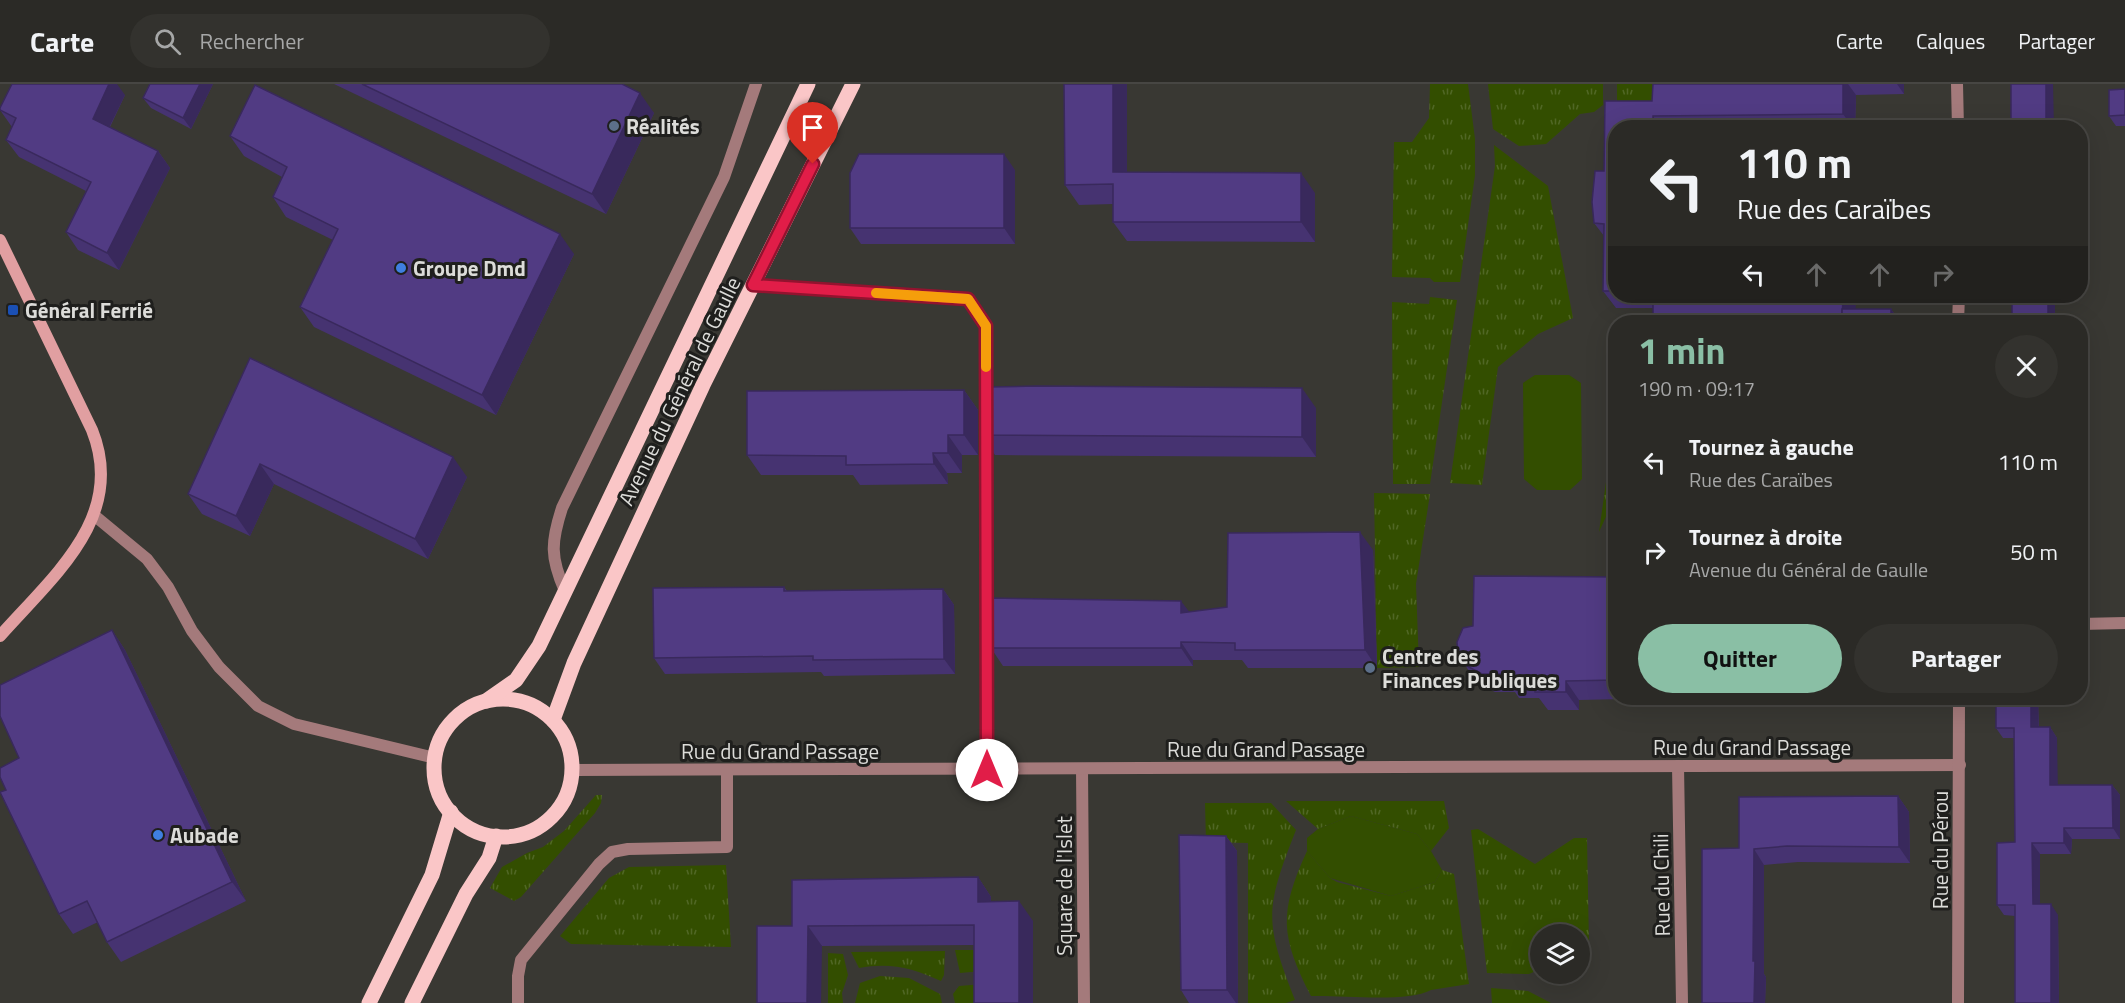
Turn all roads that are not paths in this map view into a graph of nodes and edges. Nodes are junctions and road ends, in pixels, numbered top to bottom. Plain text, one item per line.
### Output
1 (756, 84) edge
2 (808, 84) edge
3 (853, 84) edge
4 (1957, 84) edge
5 (1958, 120) edge
6 (0, 240) edge
7 (753, 285) junction
8 (95, 516) junction
9 (565, 591) junction
10 (2125, 623) edge
11 (2088, 624) edge
12 (0, 636) edge
13 (486, 701) junction
14 (1959, 705) edge
15 (554, 720) junction
16 (435, 758) junction
17 (1960, 765) junction
18 (1678, 766) junction
19 (1082, 769) junction
20 (573, 770) junction
21 (987, 770) junction
22 (727, 771) junction
23 (451, 812) junction
24 (496, 836) junction
25 (369, 1003) edge
26 (412, 1003) edge
27 (518, 1003) edge
28 (1084, 1003) edge
29 (1682, 1003) edge
30 (1958, 1003) edge

1 - 9 street
2 - 9 main road, Avenue du Général de Gaulle
3 - 7 main road, Avenue du Général de Gaulle
4 - 5 street
6 - 8 street
7 - 15 main road, Avenue du Général de Gaulle
7 - 21 street
8 - 12 street
8 - 16 street
9 - 13 main road, Avenue du Général de Gaulle
10 - 11 street
13 - 15 main road
13 - 16 main road
14 - 17 street, Rue du Pérou
15 - 20 main road
16 - 23 main road
17 - 18 street, Rue du Grand Passage
17 - 30 street, Rue du Pérou
18 - 19 street, Rue du Grand Passage
18 - 29 street, Rue du Chili
19 - 21 street, Rue du Grand Passage
19 - 28 street, Square de l'Islet
20 - 22 street, Rue du Grand Passage
20 - 24 main road
21 - 22 street, Rue du Grand Passage
22 - 27 street
23 - 24 main road
23 - 25 main road
24 - 26 main road

